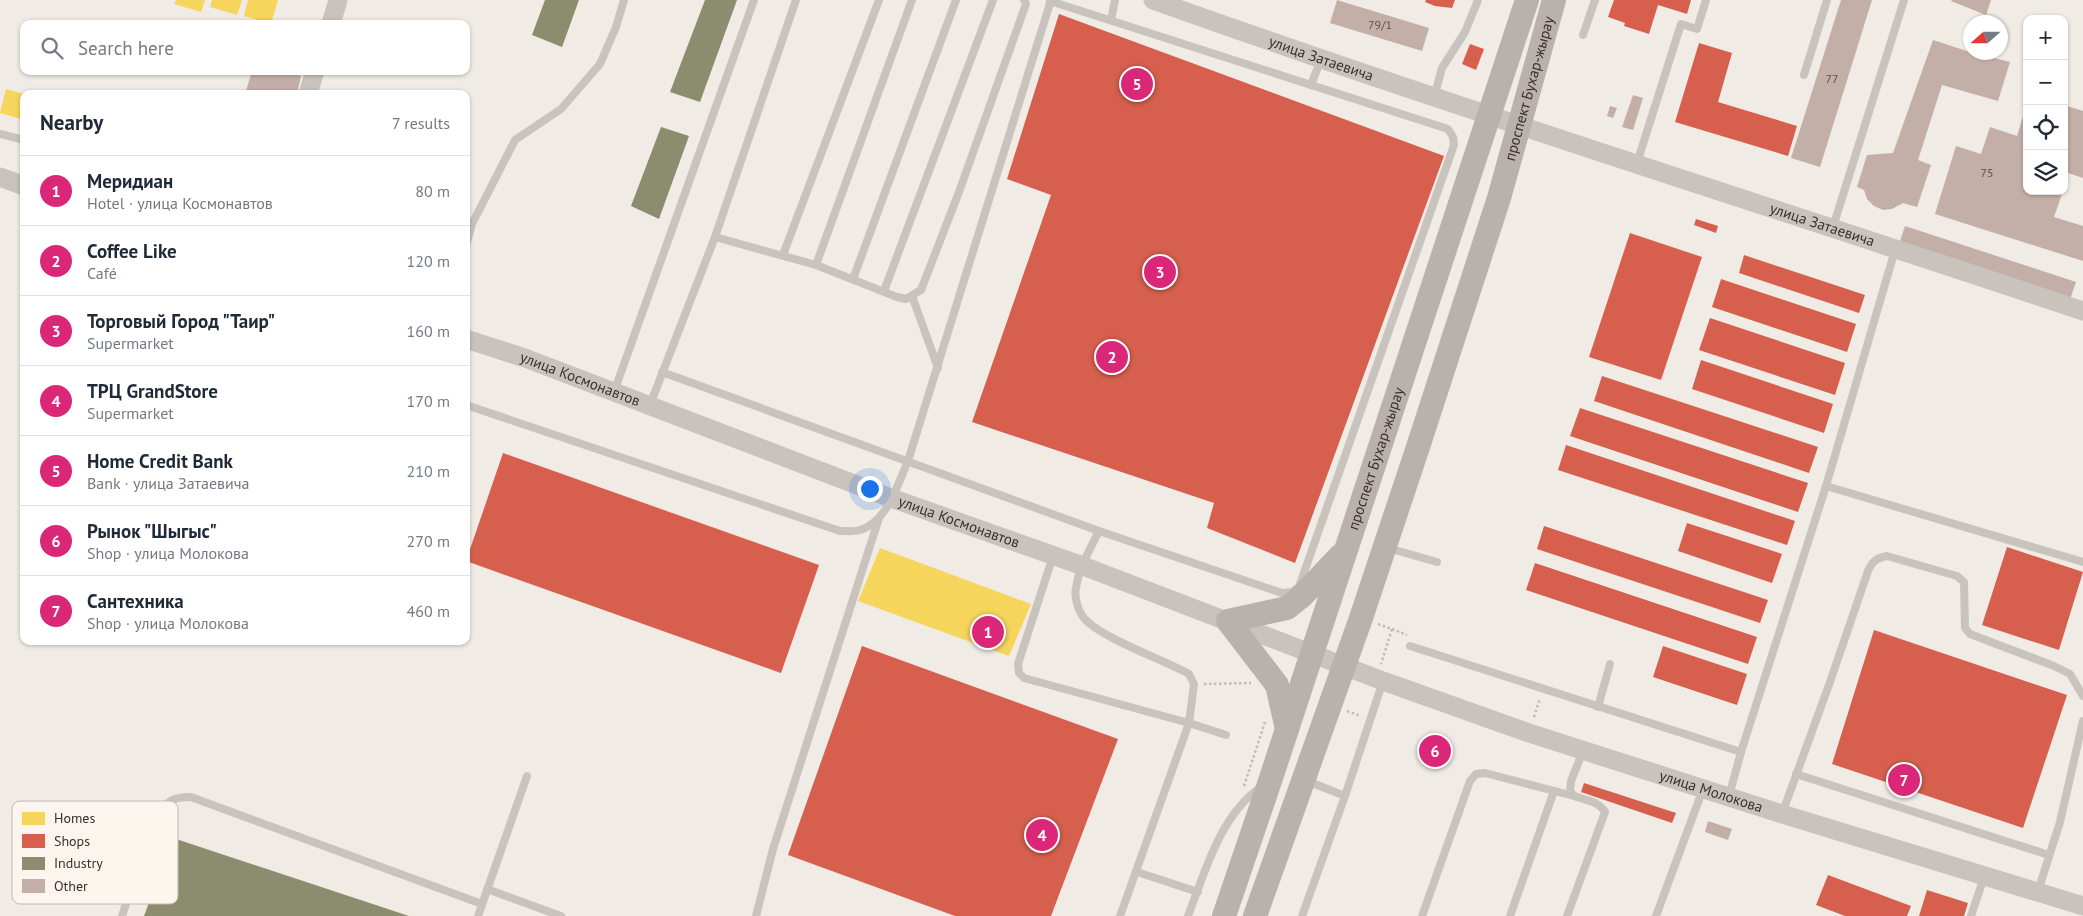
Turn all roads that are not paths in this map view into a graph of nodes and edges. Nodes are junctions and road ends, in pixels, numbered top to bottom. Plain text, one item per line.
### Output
1 (338, 0) edge
2 (624, 0) edge
3 (754, 0) edge
4 (796, 0) edge
5 (879, 0) edge
6 (912, 0) edge
7 (956, 0) edge
8 (993, 0) edge
9 (1024, 0) edge
10 (1050, 0) edge
11 (1115, 0) edge
12 (1153, 0) edge
13 (1478, 0) edge
14 (1527, 0) edge
15 (1554, 0) edge
16 (1595, 0) edge
17 (1706, 0) edge
18 (1827, 0) edge
19 (1904, 0) edge
20 (332, 20) edge
21 (1111, 20) junction
22 (1583, 35) dead end
23 (1321, 59) junction
24 (314, 75) edge
25 (1804, 75) dead end
26 (1311, 85) junction
27 (309, 90) edge
28 (1434, 97) junction
29 (1489, 116) junction
30 (1520, 127) junction
31 (0, 134) edge
32 (20, 139) edge
33 (1637, 164) junction
34 (0, 177) edge
35 (20, 184) edge
36 (1833, 227) junction
37 (470, 231) edge
38 (714, 237) junction
39 (1896, 248) junction
40 (783, 255) junction
41 (816, 265) junction
42 (853, 279) junction
43 (884, 291) junction
44 (912, 296) junction
45 (2083, 311) edge
46 (470, 340) edge
47 (938, 368) junction
48 (662, 372) junction
49 (614, 392) junction
50 (470, 406) edge
51 (650, 406) junction
52 (908, 461) junction
53 (1826, 486) junction
54 (891, 498) junction
55 (879, 518) junction
56 (1099, 531) junction
57 (1384, 546) junction
58 (1346, 550) junction
59 (1053, 555) junction
60 (1437, 562) dead end
61 (2083, 562) edge
62 (1083, 566) junction
63 (1228, 621) junction
64 (1410, 646) dead end
65 (1311, 654) junction
66 (1610, 664) dead end
67 (1343, 666) junction
68 (1383, 681) junction
69 (2083, 696) edge
70 (1598, 706) junction
71 (2083, 721) edge
72 (1189, 723) junction
73 (1287, 729) junction
74 (1226, 735) dead end
75 (1584, 750) junction
76 (1742, 752) junction
77 (1796, 774) junction
78 (527, 776) dead end
79 (1303, 779) junction
80 (1270, 781) junction
81 (1704, 789) junction
82 (1554, 791) junction
83 (1345, 796) junction
84 (1574, 796) junction
85 (1728, 797) junction
86 (171, 801) edge
87 (1782, 814) junction
88 (2049, 855) junction
89 (1137, 872) junction
90 (1984, 877) junction
91 (487, 889) junction
92 (1198, 892) junction
93 (2037, 893) junction
94 (126, 904) edge
95 (482, 904) junction
96 (2083, 906) edge
97 (122, 916) edge
98 (478, 916) edge
99 (561, 916) edge
100 (756, 916) edge
101 (1120, 916) edge
102 (1188, 916) edge
103 (1224, 916) edge
104 (1256, 916) edge
105 (1302, 916) edge
106 (1422, 916) edge
107 (1510, 916) edge
108 (1567, 916) edge
109 (1656, 916) edge
110 (1971, 916) edge

1 - 20 street
2 - 37 lane
3 - 49 lane
4 - 38 lane
5 - 40 lane
6 - 41 lane
7 - 42 lane
8 - 43 lane
9 - 44 lane
10 - 21 lane
10 - 47 lane
11 - 21 lane
12 - 23 street, улица Затаевича
13 - 28 lane
14 - 29 main road, проспект Бухар-жырау
15 - 30 main road, проспект Бухар-жырау
16 - 22 lane
17 - 33 lane
18 - 25 lane
19 - 36 lane
21 - 26 lane
23 - 26 lane
23 - 28 street, улица Затаевича
24 - 27 street
26 - 56 lane
28 - 29 street, улица Затаевича
29 - 30 street, улица Затаевича
29 - 58 main road, проспект Бухар-жырау
30 - 33 street, улица Затаевича
30 - 57 main road, проспект Бухар-жырау
31 - 32 lane
33 - 36 street, улица Затаевича
34 - 35 street
36 - 39 street, улица Затаевича
38 - 40 lane
38 - 48 lane
39 - 45 street, улица Затаевича
39 - 53 lane
40 - 41 lane
41 - 42 lane
42 - 43 lane
43 - 44 lane
44 - 47 lane
46 - 49 street, улица Космонавтов
47 - 52 lane
48 - 51 lane
48 - 52 lane
49 - 51 street, улица Космонавтов
50 - 55 lane
51 - 54 street, улица Космонавтов
52 - 54 lane
52 - 56 lane
53 - 61 lane
53 - 76 lane
54 - 55 lane
54 - 59 street, улица Космонавтов
55 - 100 lane
56 - 62 lane
57 - 60 lane
57 - 67 main road, проспект Бухар-жырау
58 - 63 main road
58 - 65 main road, проспект Бухар-жырау
59 - 62 street, улица Космонавтов
59 - 72 lane
62 - 63 street, улица Космонавтов
62 - 72 lane
63 - 65 street, улица Космонавтов
63 - 73 main road
64 - 70 lane
65 - 67 street, улица Космонавтов
65 - 73 main road, проспект Бухар-жырау
66 - 70 lane
67 - 68 street, улица Молокова
67 - 79 main road, проспект Бухар-жырау
68 - 75 street, улица Молокова
68 - 83 lane
69 - 77 lane
70 - 76 lane
71 - 88 lane
72 - 74 lane
72 - 89 lane
73 - 80 main road, проспект Бухар-жырау
75 - 81 street, улица Молокова
75 - 84 lane
76 - 85 lane
77 - 87 lane
77 - 88 lane
78 - 91 lane
79 - 83 lane
79 - 104 main road, проспект Бухар-жырау
80 - 92 lane
80 - 103 main road, проспект Бухар-жырау
81 - 85 street, улица Молокова
81 - 109 lane
82 - 84 lane
82 - 106 lane
82 - 107 lane
83 - 105 lane
84 - 108 lane
85 - 87 street, улица Молокова
86 - 95 lane
87 - 90 street, улица Молокова
88 - 93 lane
89 - 92 lane
89 - 101 lane
90 - 93 street, улица Молокова
90 - 110 lane
91 - 95 lane
91 - 99 lane
92 - 102 lane
93 - 96 street, улица Молокова
94 - 97 lane
95 - 98 lane

